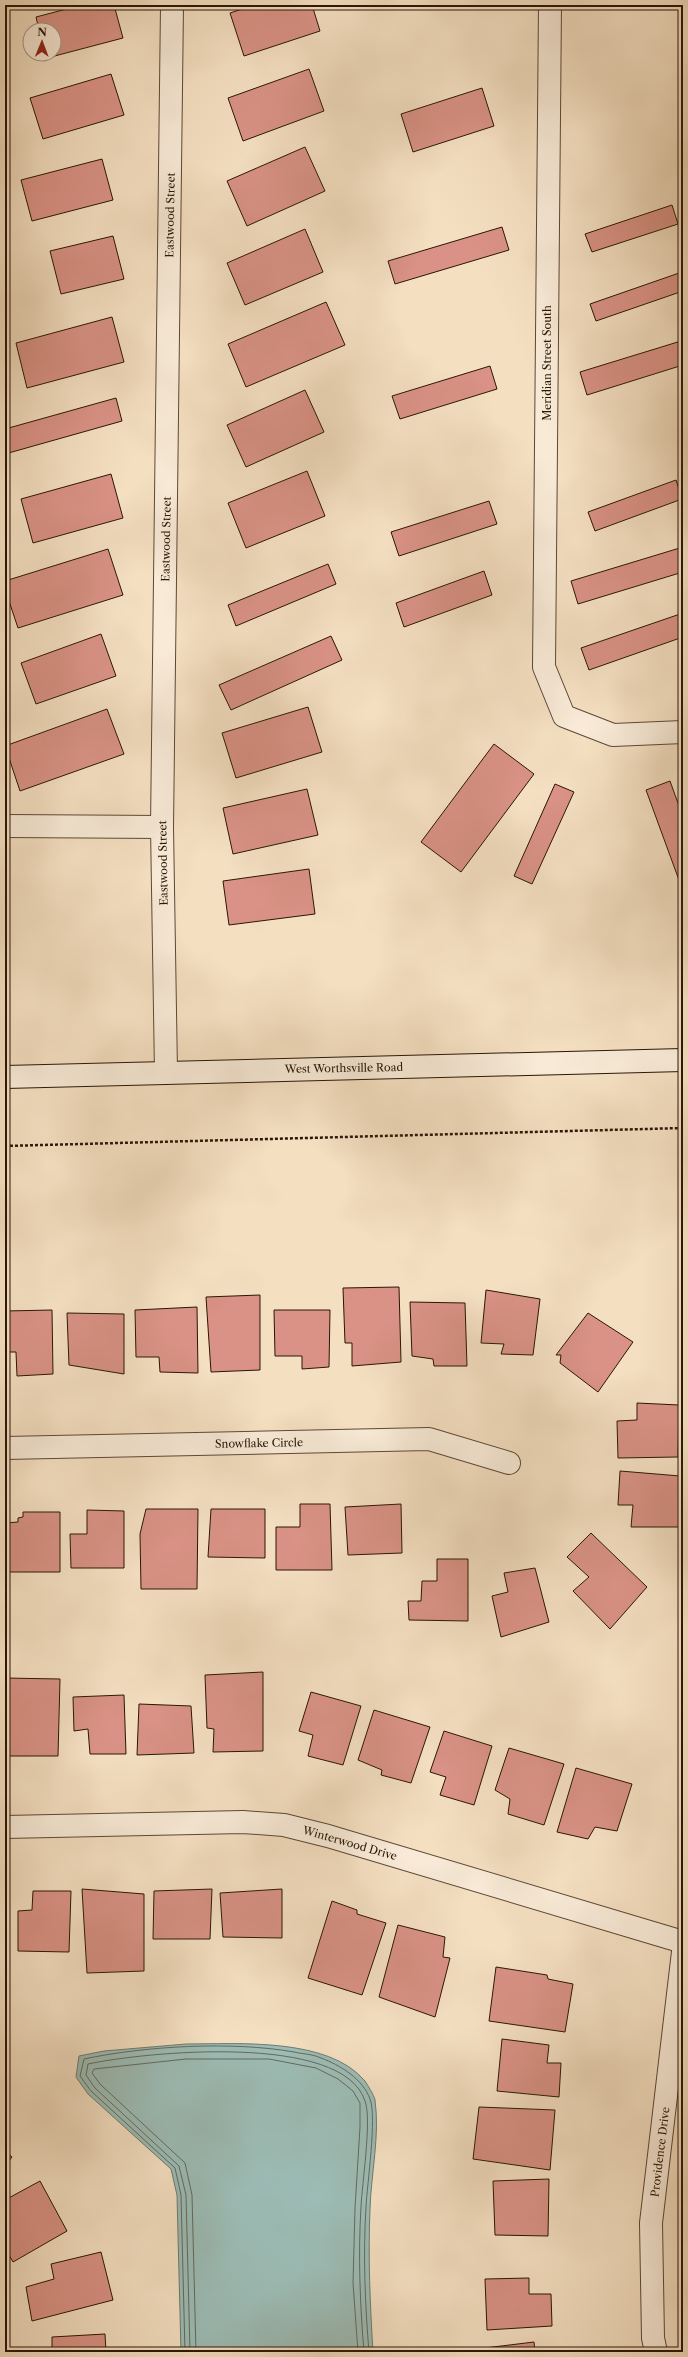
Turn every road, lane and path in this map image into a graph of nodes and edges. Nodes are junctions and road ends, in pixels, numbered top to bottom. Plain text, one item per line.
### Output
1 (172, 5) edge
2 (550, 5) edge
3 (683, 732) edge
4 (5, 826) edge
5 (162, 827) junction
6 (683, 1060) edge
7 (166, 1072) junction
8 (5, 1077) edge
9 (683, 1128) edge
10 (5, 1146) edge
11 (5, 1448) edge
12 (509, 1463) dead end
13 (5, 1827) edge
14 (683, 1942) edge
15 (683, 1952) edge
16 (656, 2352) edge

1 - 5 street, Eastwood Street
2 - 3 street, Meridian Street South
4 - 5 street
5 - 7 street, Eastwood Street
6 - 7 street, West Worthsville Road
7 - 8 street, West Worthsville Road
9 - 10 path
11 - 12 street, Snowflake Circle
13 - 14 street, Winterwood Drive
15 - 16 street, Providence Drive

